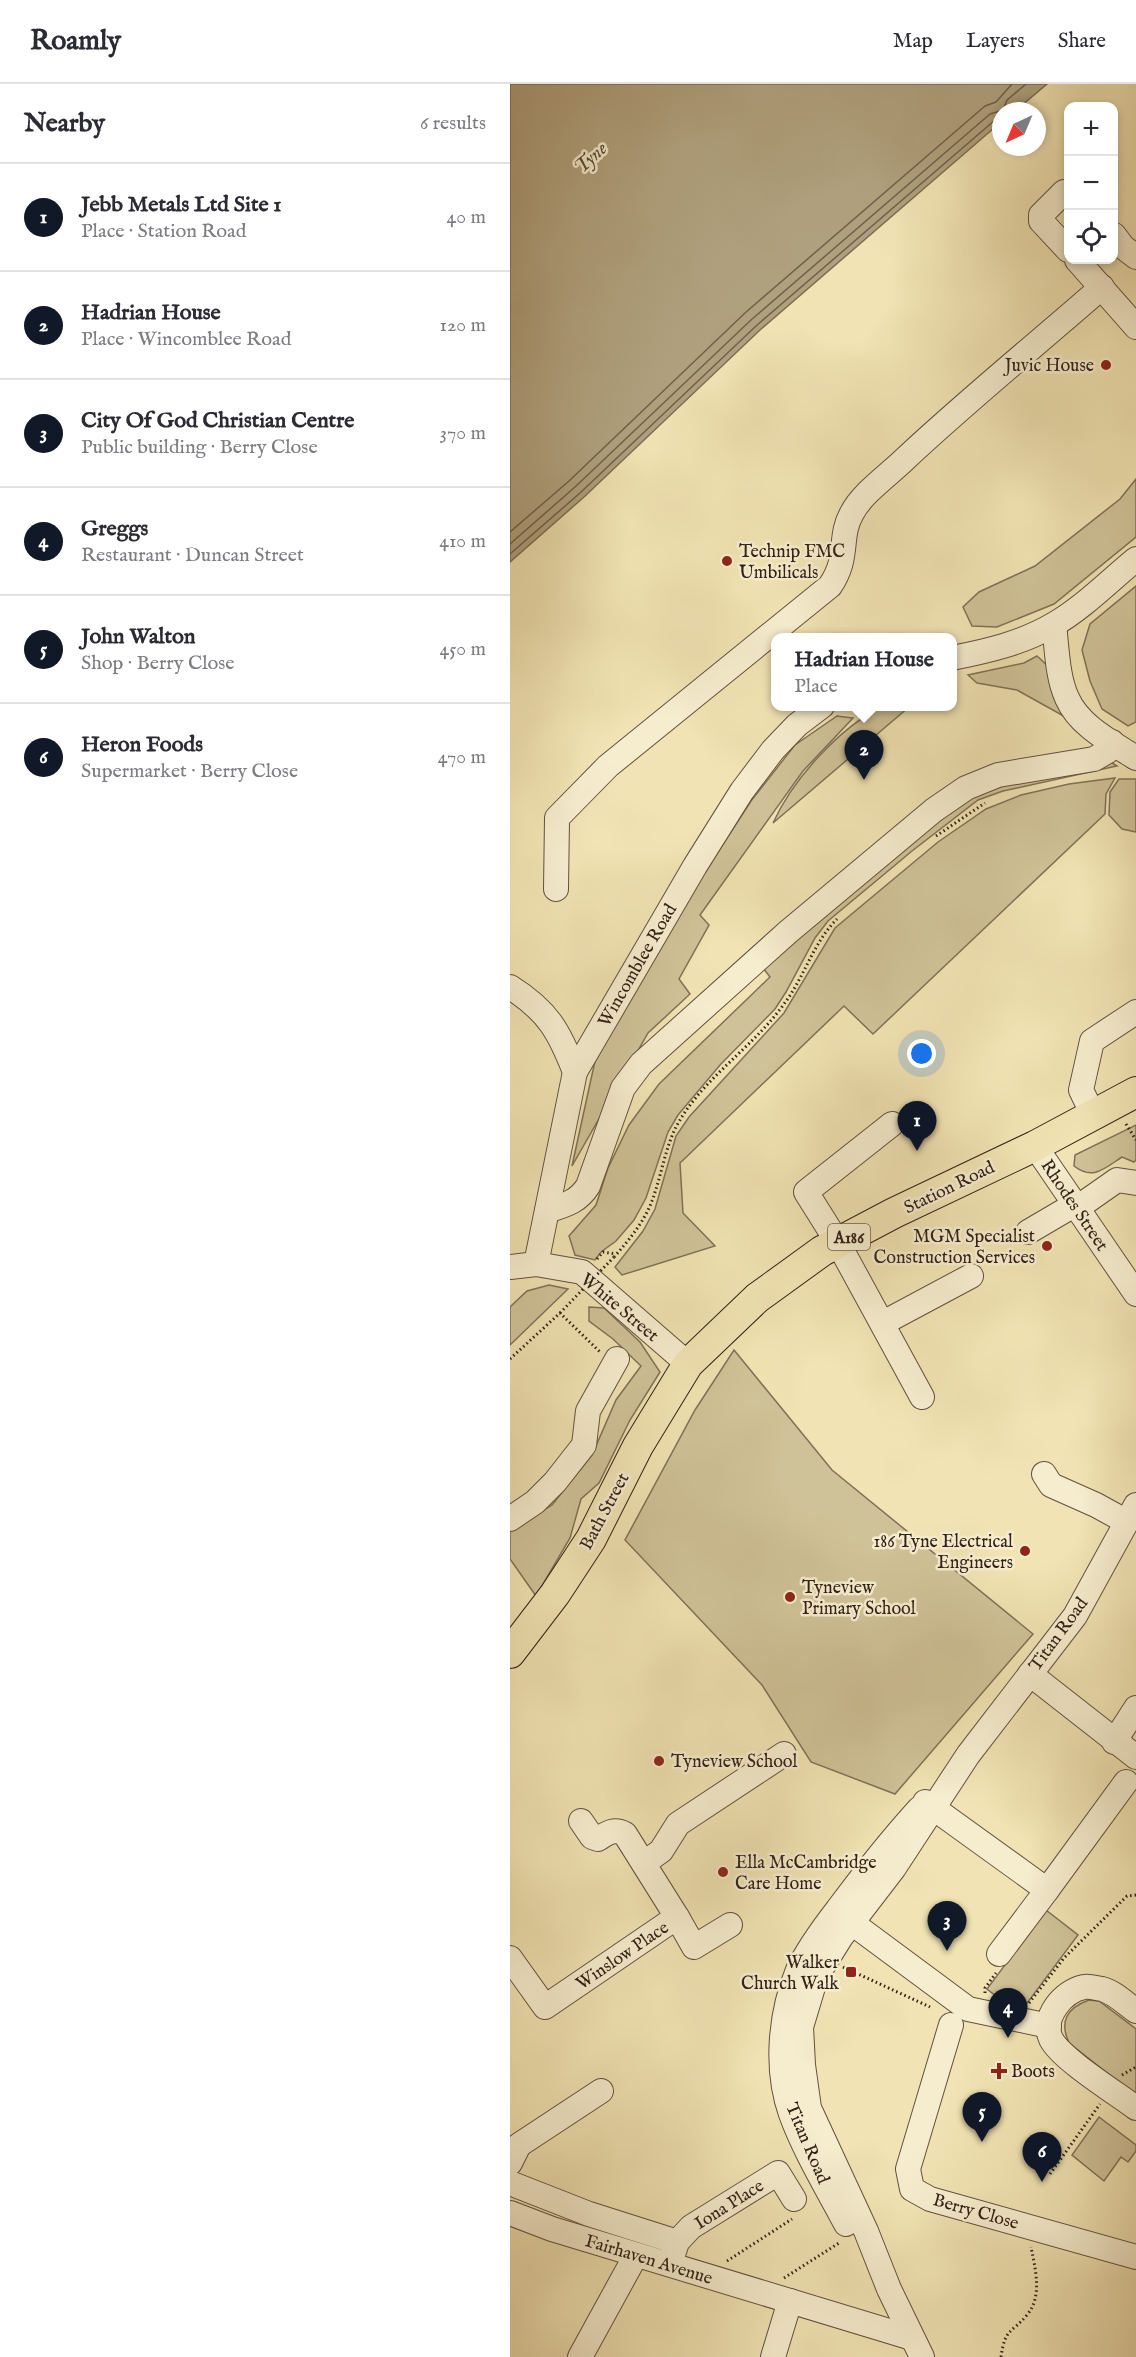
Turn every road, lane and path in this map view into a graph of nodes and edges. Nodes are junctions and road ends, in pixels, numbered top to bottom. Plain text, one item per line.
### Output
1 (1064, 192) edge
2 (1118, 240) edge
3 (1064, 246) edge
4 (1136, 257) edge
5 (1081, 264) edge
6 (1102, 287) junction
7 (1136, 327) edge
8 (1136, 559) edge
9 (1054, 625) junction
10 (771, 633) edge
11 (771, 633) edge
12 (957, 657) edge
13 (815, 711) edge
14 (1112, 742) junction
15 (1136, 758) edge
16 (991, 801) dead end
17 (930, 840) dead end
18 (556, 889) dead end
19 (840, 916) dead end
20 (510, 987) edge
21 (1136, 1012) edge
22 (575, 1072) junction
23 (1136, 1092) edge
24 (1094, 1115) junction
25 (892, 1124) dead end
26 (1035, 1146) junction
27 (1136, 1183) edge
28 (1075, 1207) junction
29 (547, 1211) junction
30 (1028, 1232) dead end
31 (838, 1243) junction
32 (603, 1252) dead end
33 (615, 1256) junction
34 (536, 1264) junction
35 (510, 1267) edge
36 (971, 1275) dead end
37 (1136, 1294) edge
38 (560, 1313) junction
39 (883, 1323) junction
40 (510, 1359) edge
41 (616, 1362) joint
42 (688, 1364) junction
43 (922, 1396) dead end
44 (1044, 1474) dead end
45 (1131, 1514) edge
46 (510, 1519) edge
47 (510, 1653) edge
48 (1030, 1674) junction
49 (1136, 1708) edge
50 (1114, 1742) junction
51 (784, 1754) dead end
52 (1136, 1757) edge
53 (1126, 1782) dead end
54 (929, 1805) junction
55 (581, 1821) dead end
56 (638, 1853) junction
57 (1047, 1890) junction
58 (1136, 1894) edge
59 (677, 1917) junction
60 (852, 1923) junction
61 (730, 1925) dead end
62 (999, 1954) joint
63 (510, 1958) edge
64 (826, 1960) junction
65 (932, 2008) dead end
66 (1136, 2012) edge
67 (984, 2013) junction
68 (1017, 2019) junction
69 (951, 2025) dead end
70 (1049, 2026) junction
71 (1110, 2089) junction
72 (601, 2091) dead end
73 (1136, 2108) edge
74 (510, 2163) edge
75 (1050, 2174) dead end
76 (510, 2183) edge
77 (794, 2209) joint
78 (510, 2213) edge
79 (1027, 2226) junction
80 (852, 2235) junction
81 (673, 2253) junction
82 (636, 2255) junction
83 (1136, 2257) edge
84 (715, 2278) junction
85 (889, 2289) junction
86 (762, 2292) junction
87 (789, 2301) junction
88 (917, 2348) edge
89 (580, 2357) edge
90 (773, 2357) edge
91 (1001, 2357) edge

1 - 3 street
2 - 4 street
5 - 6 street
6 - 7 street
6 - 10 street
8 - 9 street
9 - 12 street
9 - 14 street
11 - 18 street
13 - 22 street, Wincomblee Road
14 - 15 street
14 - 29 street
16 - 17 path
19 - 33 path
20 - 22 street
21 - 24 street
22 - 29 street, Wincomblee Road
23 - 24 main road, Station Road / A186
24 - 26 main road, Station Road / A186
25 - 31 street
26 - 28 street, Rhodes Street
26 - 31 main road, Station Road / A186
27 - 28 street
28 - 30 street
28 - 37 street, Rhodes Street
29 - 34 street, Wincomblee Road
31 - 39 street
31 - 42 main road, Station Road / A186
32 - 33 path
33 - 38 path, bridge
34 - 35 street, White Street
34 - 42 street, White Street
36 - 39 street
38 - 40 path
38 - 41 path
39 - 43 street
41 - 46 street
42 - 47 main road, Bath Street / A186
44 - 45 street
45 - 48 street, Titan Road
48 - 50 street
48 - 54 street, Titan Road
49 - 50 street
50 - 52 street
51 - 56 street
53 - 57 street
54 - 57 street
54 - 60 street, Titan Road
54 - 80 street, Titan Road
55 - 56 street
56 - 59 street, Winslow Place
57 - 62 street
58 - 68 path
59 - 61 street
59 - 63 street, Winslow Place
60 - 64 street, Titan Road
60 - 67 street
62 - 67 path
64 - 65 path
64 - 85 street, Titan Road
66 - 70 street
67 - 68 street
68 - 70 street
69 - 79 street, Berry Close
70 - 71 street
71 - 73 street
71 - 75 path
72 - 74 street
76 - 81 street
77 - 81 street, Iona Place
77 - 84 path
78 - 82 street, Fairhaven Avenue
79 - 83 street, Berry Close
79 - 91 path
80 - 85 street, Titan Road
80 - 86 path
81 - 82 street, Fairhaven Avenue
81 - 84 street, Fairhaven Avenue
82 - 89 street
84 - 86 street, Fairhaven Avenue
85 - 88 street, Titan Road
86 - 87 street, Fairhaven Avenue
87 - 88 street, Fairhaven Avenue
87 - 90 street

